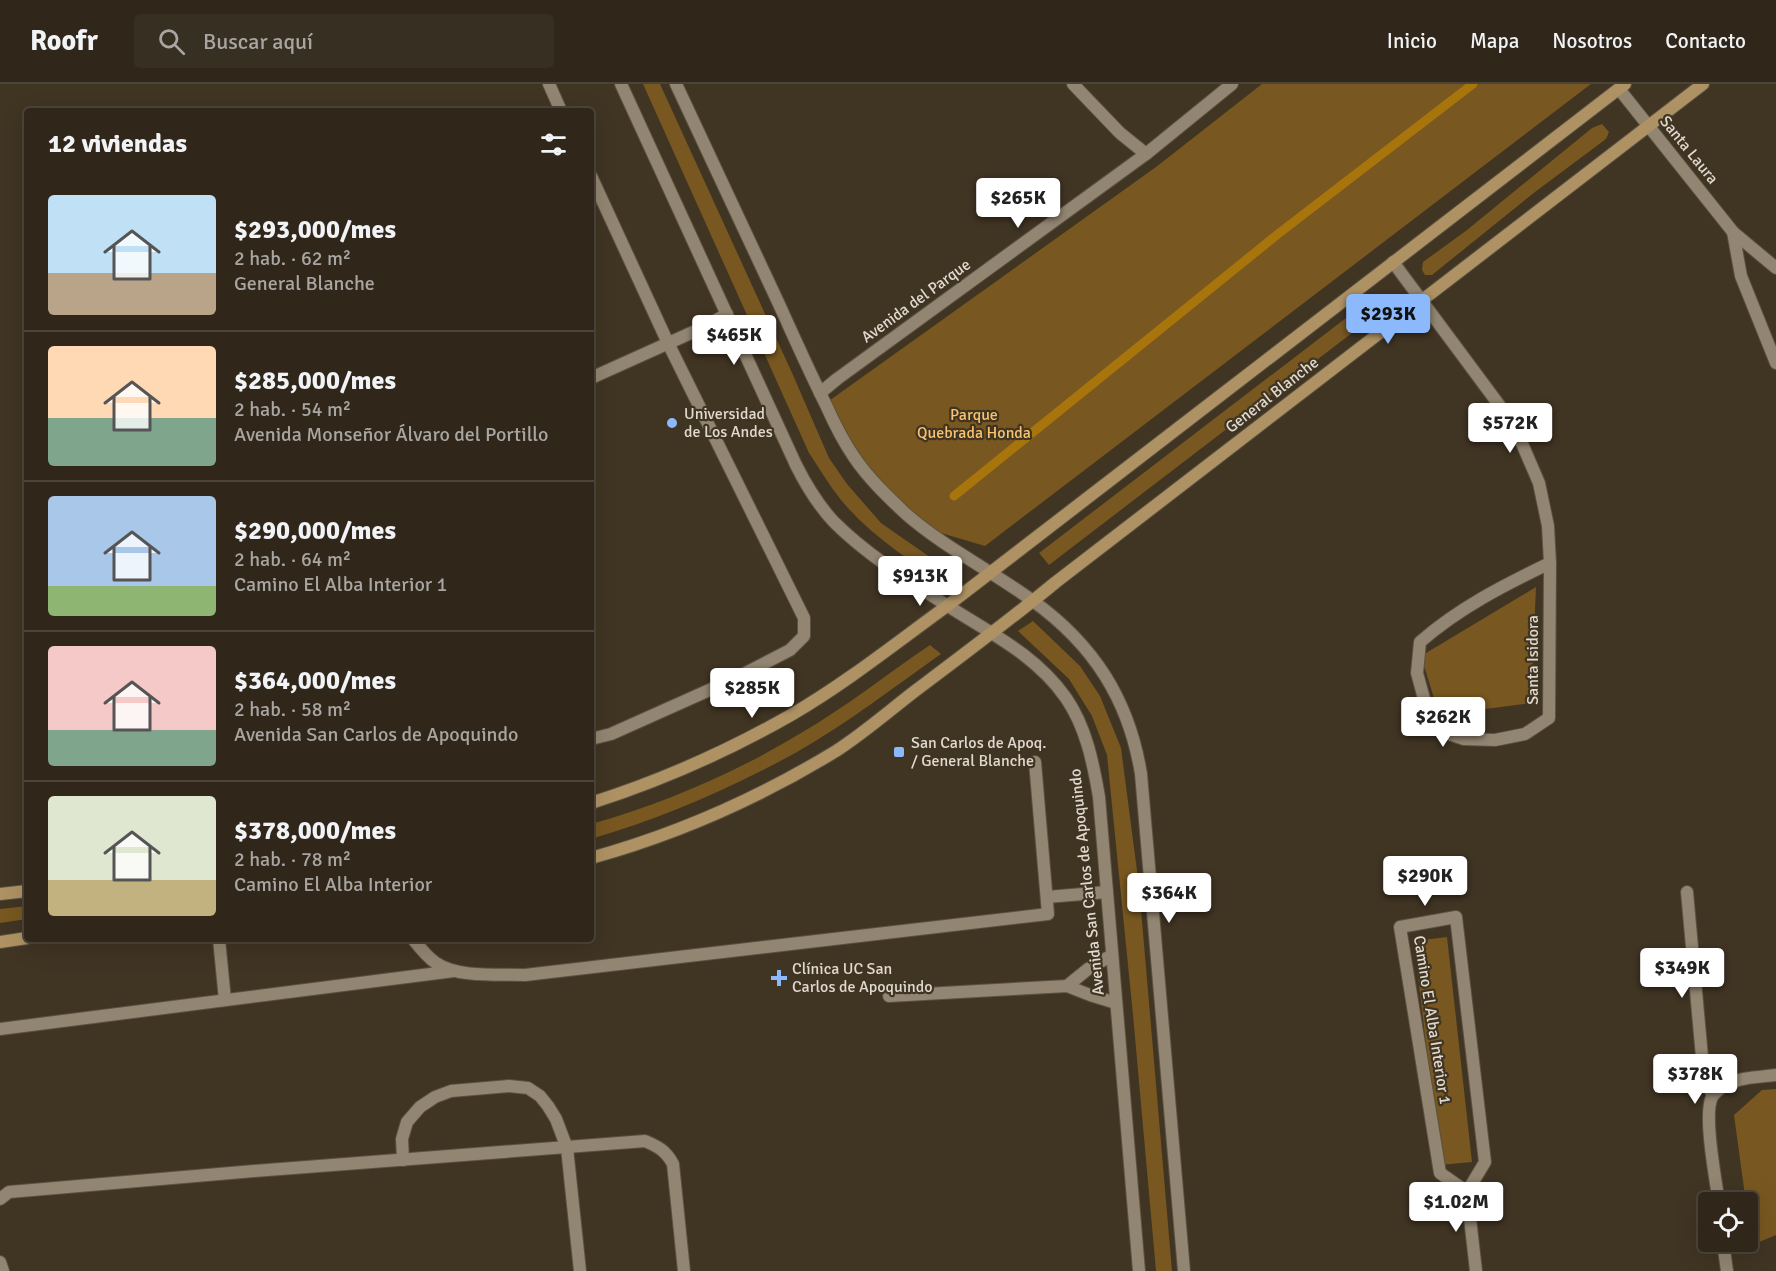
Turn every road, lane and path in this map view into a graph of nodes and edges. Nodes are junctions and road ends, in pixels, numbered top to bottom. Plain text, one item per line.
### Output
1 (549, 84) edge
2 (621, 84) edge
3 (676, 84) edge
4 (1073, 84) edge
5 (1232, 84) edge
6 (1703, 84) edge
7 (1622, 86) edge
8 (560, 108) edge
9 (1648, 126) junction
10 (1146, 154) junction
11 (594, 183) edge
12 (1733, 232) junction
13 (1392, 262) junction
14 (1776, 268) edge
15 (1421, 301) junction
16 (727, 314) junction
17 (668, 343) junction
18 (1776, 363) edge
19 (594, 377) edge
20 (820, 393) junction
21 (1550, 563) junction
22 (989, 573) junction
23 (1033, 601) junction
24 (948, 606) junction
25 (993, 633) junction
26 (594, 738) edge
27 (1035, 762) dead end
28 (594, 802) edge
29 (594, 857) edge
30 (24, 891) edge
31 (1107, 892) junction
32 (1687, 892) dead end
33 (0, 894) edge
34 (1047, 897) junction
35 (24, 938) edge
36 (0, 942) edge
37 (219, 942) edge
38 (415, 942) edge
39 (1112, 955) junction
40 (455, 971) junction
41 (1067, 986) junction
42 (889, 996) dead end
43 (225, 1000) junction
44 (1116, 1003) junction
45 (0, 1029) edge
46 (1776, 1075) edge
47 (1713, 1095) junction
48 (567, 1148) junction
49 (403, 1160) junction
50 (1467, 1192) junction
51 (1718, 1192) edge
52 (0, 1199) edge
53 (1724, 1252) edge
54 (0, 1262) edge
55 (3, 1271) edge
56 (580, 1271) edge
57 (684, 1271) edge
58 (1139, 1271) edge
59 (1184, 1271) edge
60 (1476, 1271) edge
61 (1727, 1271) edge

1 - 8 street
2 - 16 street, Avenida San Carlos de Apoquindo
3 - 20 street
4 - 10 street
5 - 10 street, Avenida del Parque
6 - 9 main road, General Blanche
7 - 9 street, Santa Laura
7 - 13 main road, General Blanche
9 - 12 street, Santa Laura
9 - 15 main road, General Blanche
10 - 20 street, Avenida del Parque
11 - 17 street
12 - 14 street, Santa Laura
12 - 18 street, Santa Laura
13 - 15 street, Santa Isidora
13 - 22 main road, General Blanche
15 - 21 street, Santa Isidora
15 - 23 main road, General Blanche
16 - 17 street
16 - 24 street, Avenida San Carlos de Apoquindo
17 - 19 street
17 - 26 street
20 - 22 street
21 - 21 street, Santa Isidora
22 - 23 street
22 - 24 main road, General Blanche
23 - 25 main road, General Blanche
23 - 59 street
24 - 25 street, Avenida San Carlos de Apoquindo
24 - 28 main road, General Blanche
25 - 29 main road, General Blanche
25 - 31 street, Avenida San Carlos de Apoquindo
27 - 34 street
30 - 33 main road
31 - 34 street
31 - 39 street, Avenida San Carlos de Apoquindo
32 - 47 street
34 - 40 street
35 - 36 main road
37 - 43 street
38 - 40 street
39 - 41 street
39 - 44 street, Avenida San Carlos de Apoquindo
40 - 43 street
41 - 42 street
41 - 44 street
43 - 45 street
44 - 58 street, Avenida San Carlos de Apoquindo
46 - 47 street
47 - 51 street
48 - 49 street
48 - 49 street
48 - 56 street
48 - 57 street
49 - 52 street
50 - 50 street, Camino El Alba Interior 1
50 - 60 street
53 - 61 street
54 - 55 street

